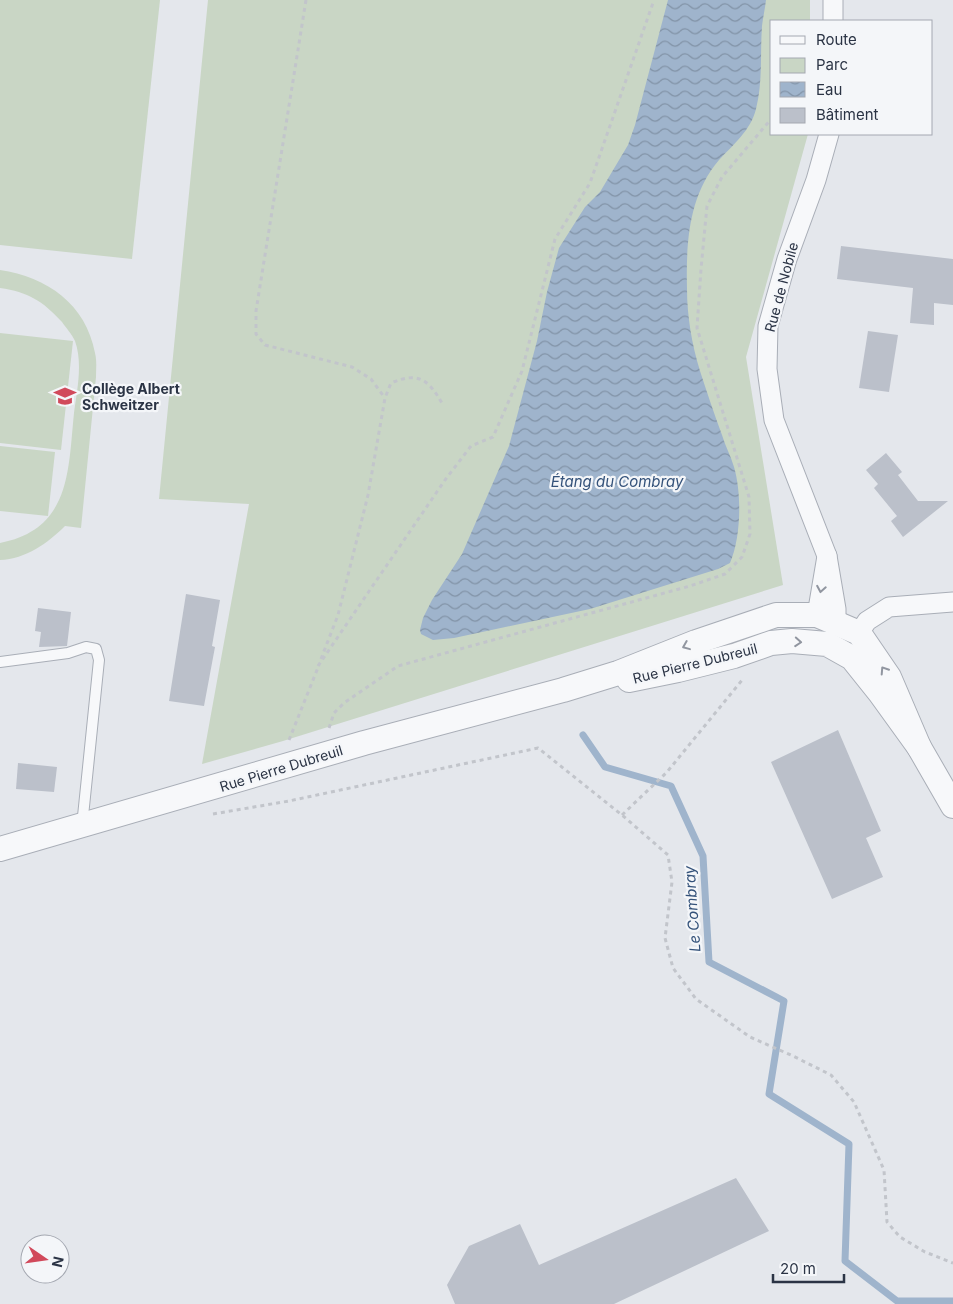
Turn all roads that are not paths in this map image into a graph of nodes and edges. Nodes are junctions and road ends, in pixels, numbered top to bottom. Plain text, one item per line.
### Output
1 (833, 0) edge
2 (833, 20) edge
3 (829, 135) edge
4 (953, 602) edge
5 (827, 628) junction
6 (854, 644) junction
7 (0, 662) edge
8 (563, 690) junction
9 (953, 806) edge
10 (82, 827) junction
11 (0, 849) edge

1 - 2 street
3 - 5 street, Rue de Nobile
4 - 6 street
5 - 6 street
8 -> 5 street, Rue Pierre Dubreuil
5 -> 8 street, Rue Pierre Dubreuil
6 - 9 street
7 - 10 lane
8 - 10 street, Rue Pierre Dubreuil
10 - 11 street, Rue Pierre Dubreuil

